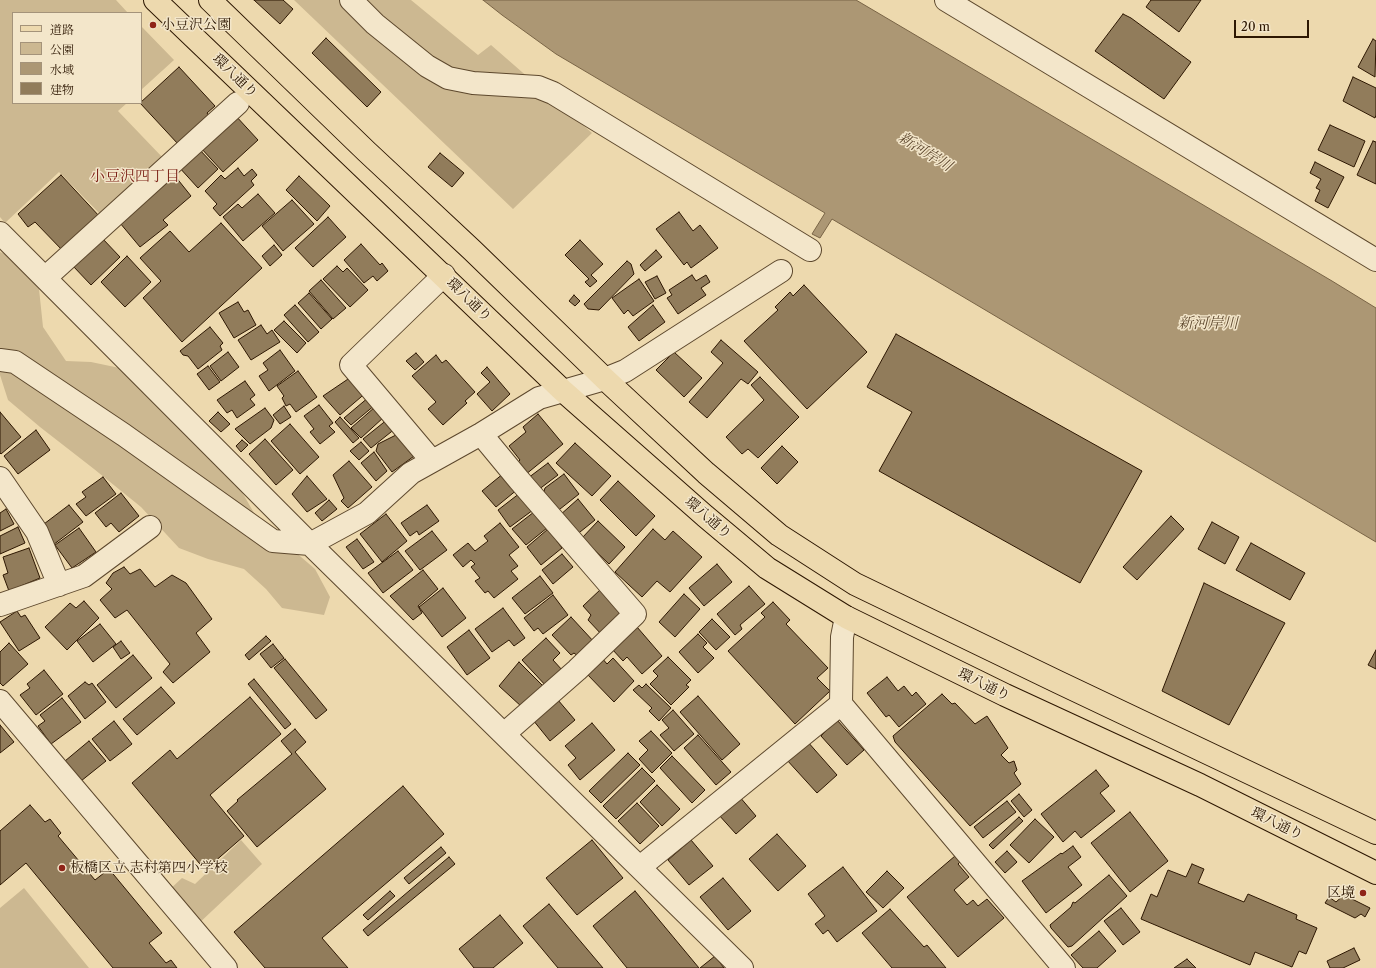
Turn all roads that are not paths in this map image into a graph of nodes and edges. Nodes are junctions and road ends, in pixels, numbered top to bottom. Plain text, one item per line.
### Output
1 (155, 0) edge
2 (210, 0) edge
3 (351, 0) edge
4 (946, 0) edge
5 (238, 103) dead end
6 (0, 233) edge
7 (810, 250) dead end
8 (1376, 260) edge
9 (780, 271) dead end
10 (444, 275) junction
11 (45, 278) junction
12 (0, 360) edge
13 (605, 379) junction
14 (562, 390) junction
15 (480, 434) junction
16 (432, 461) junction
17 (0, 478) edge
18 (150, 527) dead end
19 (310, 544) junction
20 (59, 585) junction
21 (0, 605) edge
22 (846, 617) junction
23 (0, 701) edge
24 (841, 704) junction
25 (504, 734) junction
26 (1376, 833) edge
27 (640, 867) junction
28 (1376, 873) edge
29 (226, 968) edge
30 (742, 968) edge
31 (1064, 968) edge

1 - 10 main road, 環八通り
2 - 13 main road
3 - 7 street
4 - 8 street
5 - 11 street
6 - 11 street
9 - 13 street
10 - 14 main road, 環八通り
10 - 16 street
11 - 19 street
12 - 19 street
13 - 14 street
13 - 26 main road
14 - 15 street
14 - 22 main road, 環八通り
15 - 16 street
15 - 25 street
16 - 19 street
17 - 20 street
18 - 20 street
19 - 25 street
20 - 21 street
22 - 24 street
22 - 28 main road, 環八通り
23 - 29 street
24 - 27 street
24 - 31 street
25 - 27 street
27 - 30 street

